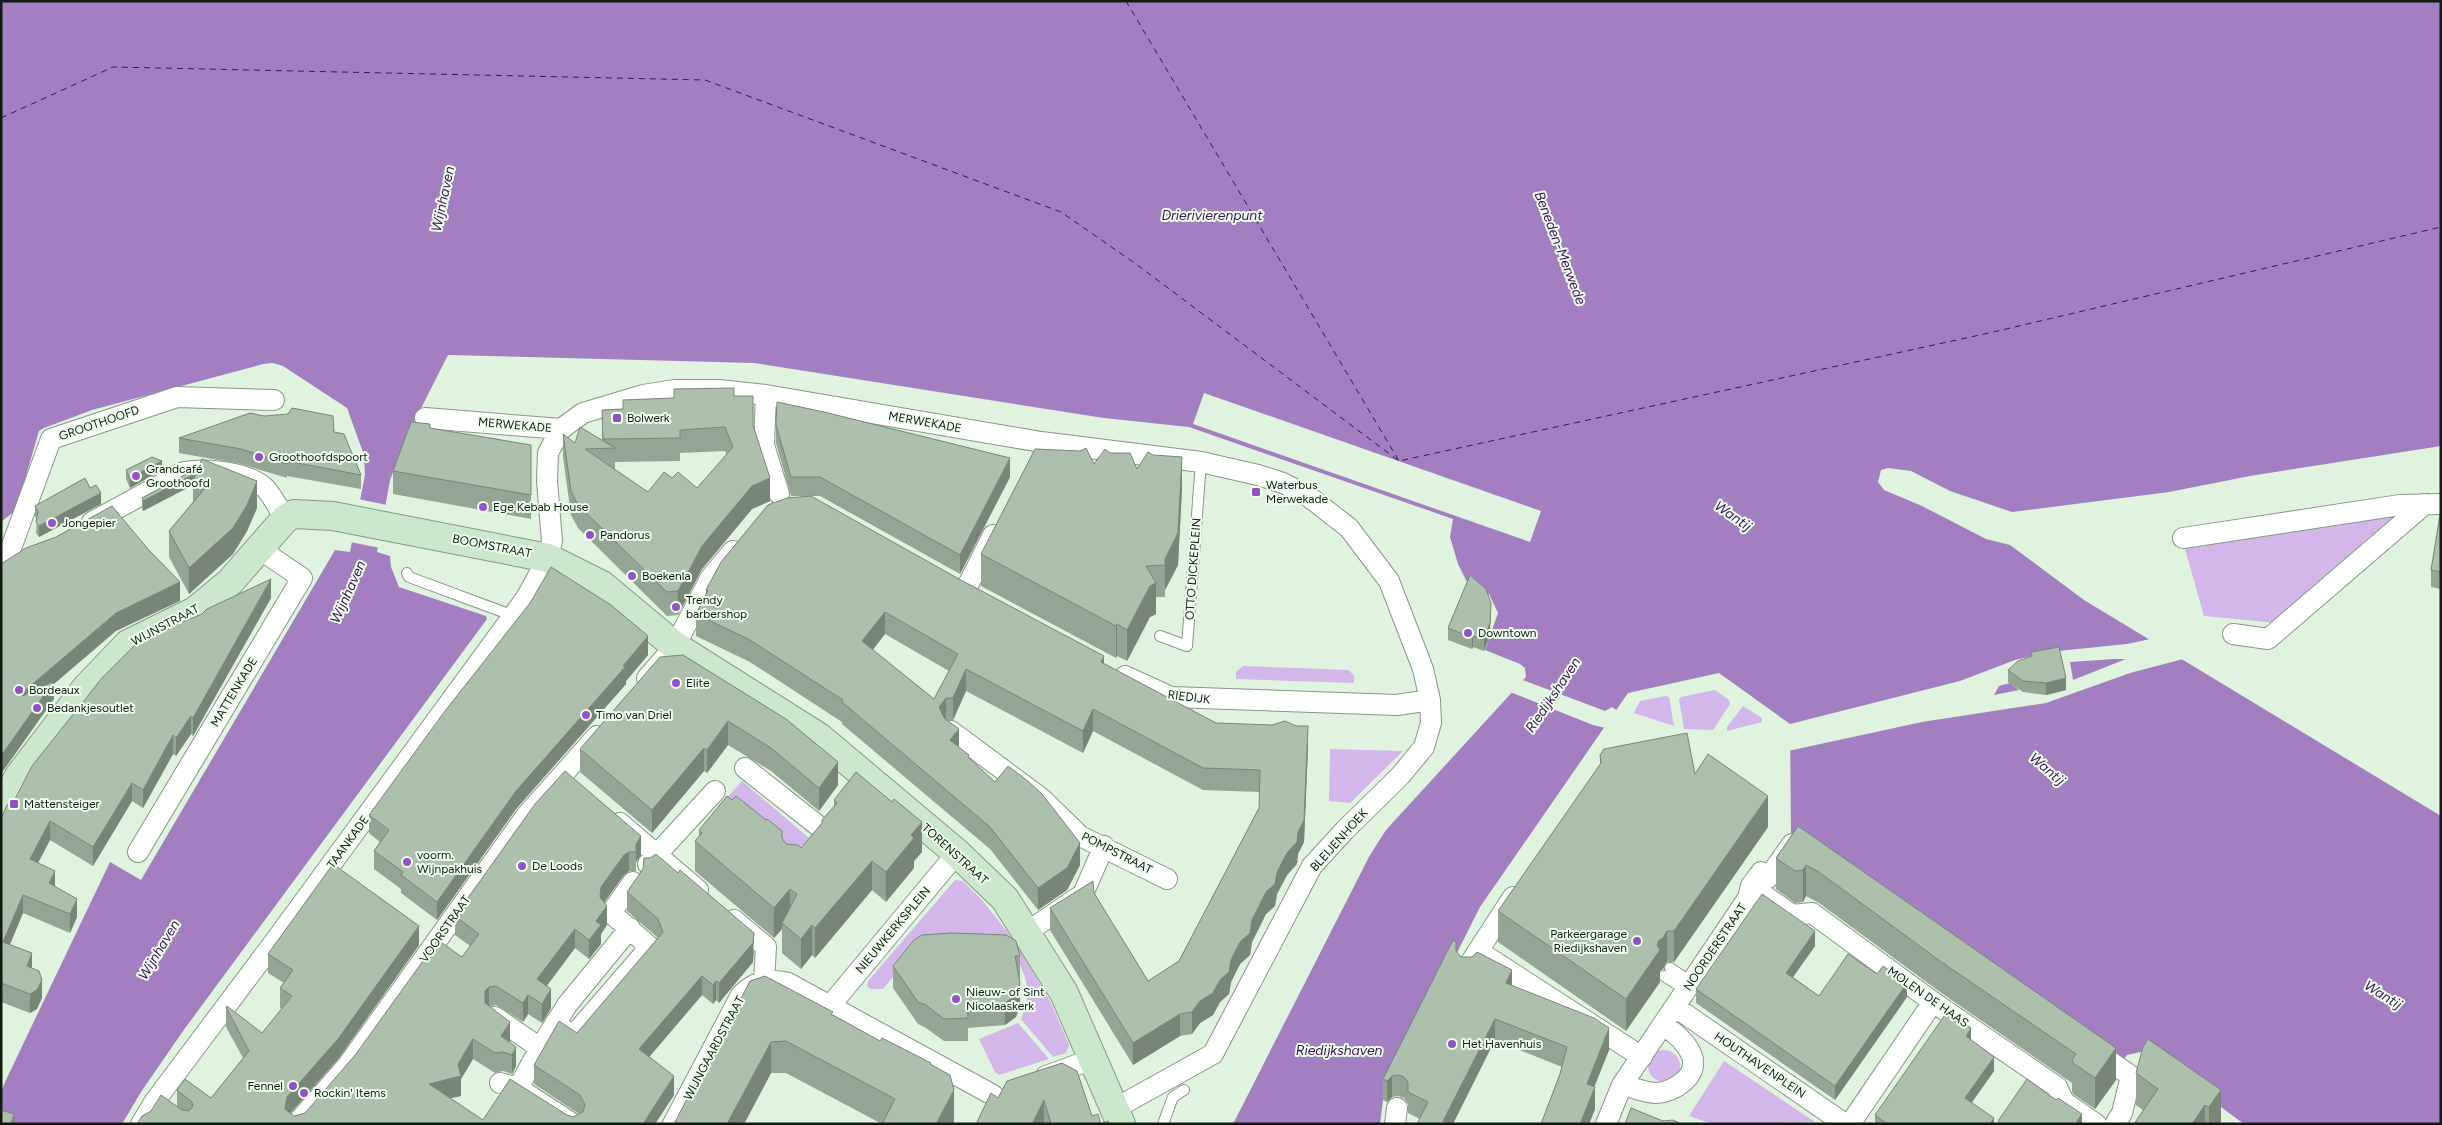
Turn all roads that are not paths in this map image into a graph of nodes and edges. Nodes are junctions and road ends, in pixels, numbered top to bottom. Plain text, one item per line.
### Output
1 (766, 395) junction
2 (274, 400) dead end
3 (425, 418) dead end
4 (561, 429) junction
5 (1201, 462) junction
6 (2433, 504) edge
7 (783, 505) edge
8 (284, 518) junction
9 (1002, 518) edge
10 (75, 531) edge
11 (2184, 538) dead end
12 (742, 540) edge
13 (258, 548) junction
14 (33, 551) edge
15 (548, 558) junction
16 (4, 561) edge
17 (407, 573) dead end
18 (1389, 581) joint
19 (964, 590) edge
20 (514, 616) junction
21 (2233, 634) dead end
22 (1160, 636) dead end
23 (674, 646) junction
24 (1112, 669) edge
25 (636, 691) edge
26 (1430, 700) junction
27 (610, 721) edge
28 (952, 731) edge
29 (745, 768) dead end
30 (715, 791) dead end
31 (604, 809) edge
32 (1, 810) edge
33 (821, 827) edge
34 (1778, 840) dead end
35 (1104, 846) junction
36 (138, 852) dead end
37 (1811, 852) edge
38 (957, 853) junction
39 (652, 860) junction
40 (1167, 879) dead end
41 (1756, 879) junction
42 (633, 882) edge
43 (1521, 885) edge
44 (630, 928) junction
45 (1027, 932) junction
46 (1478, 950) junction
47 (1467, 968) edge
48 (1667, 972) dead end
49 (764, 981) junction
50 (1688, 986) junction
51 (1933, 1002) junction
52 (829, 1007) junction
53 (1675, 1007) junction
54 (495, 1017) edge
55 (555, 1023) junction
56 (1663, 1025) junction
57 (2076, 1038) edge
58 (540, 1048) junction
59 (1642, 1057) junction
60 (1092, 1059) junction
61 (1184, 1090) dead end
62 (1623, 1099) junction
63 (1118, 1116) edge
64 (2125, 1120) edge
65 (141, 1124) edge
66 (296, 1124) edge
67 (572, 1124) edge
68 (673, 1124) edge
69 (1162, 1124) edge
70 (1606, 1124) edge
71 (1845, 1124) edge
72 (1850, 1124) edge
73 (2096, 1124) edge

1 - 4 street, MERWEKADE
1 - 5 street, MERWEKADE
1 - 7 street
2 - 16 street, GROOTHOOFD
3 - 4 street, MERWEKADE
4 - 15 street
5 - 18 street, MERWEKADE
5 - 22 lane, OTTO DICKEPLEIN
6 - 11 street
6 - 21 street
8 - 10 street
8 - 13 street, WIJNSTRAAT
8 - 15 street, BOOMSTRAAT
9 - 19 street
12 - 23 street
13 - 32 street, WIJNSTRAAT
13 - 36 street, MATTENKADE
14 - 16 street
15 - 20 street, TAANKADE
15 - 23 street, BOOMSTRAAT
17 - 20 lane
18 - 26 street, BLEIJENHOEK
20 - 65 street, TAANKADE
23 - 25 street
23 - 38 street, TORENSTRAAT
24 - 26 street, RIEDIJK
26 - 63 street, BLEIJENHOEK
27 - 66 street, VOORSTRAAT
28 - 35 street, POMPSTRAAT
29 - 33 street
30 - 39 street
31 - 39 street
34 - 41 street, NOORDERSTRAAT
35 - 40 street, POMPSTRAAT
35 - 45 street
37 - 41 street
38 - 45 street, TORENSTRAAT
38 - 52 street, NIEUWKERKSPLEIN
39 - 49 street
41 - 50 street, NOORDERSTRAAT
41 - 51 street, MOLEN DE HAAS
42 - 44 street
43 - 46 street
44 - 55 street
44 - 55 street
45 - 60 street, TORENSTRAAT
46 - 47 street
46 - 59 street
48 - 50 lane
49 - 52 street
49 - 68 street, WIJNGAARDSTRAAT
50 - 53 street, NOORDERSTRAAT
51 - 72 street
51 - 73 street, MOLEN DE HAAS
52 - 60 street
53 - 56 street, NOORDERSTRAAT
53 - 71 street, HOUTHAVENPLEIN
54 - 58 street
55 - 58 street
56 - 59 street, NOORDERSTRAAT
56 - 62 street
57 - 64 street
58 - 67 street
59 - 62 street, NOORDERSTRAAT
60 - 63 street, TORENSTRAAT
61 - 69 lane
62 - 70 street, NOORDERSTRAAT

